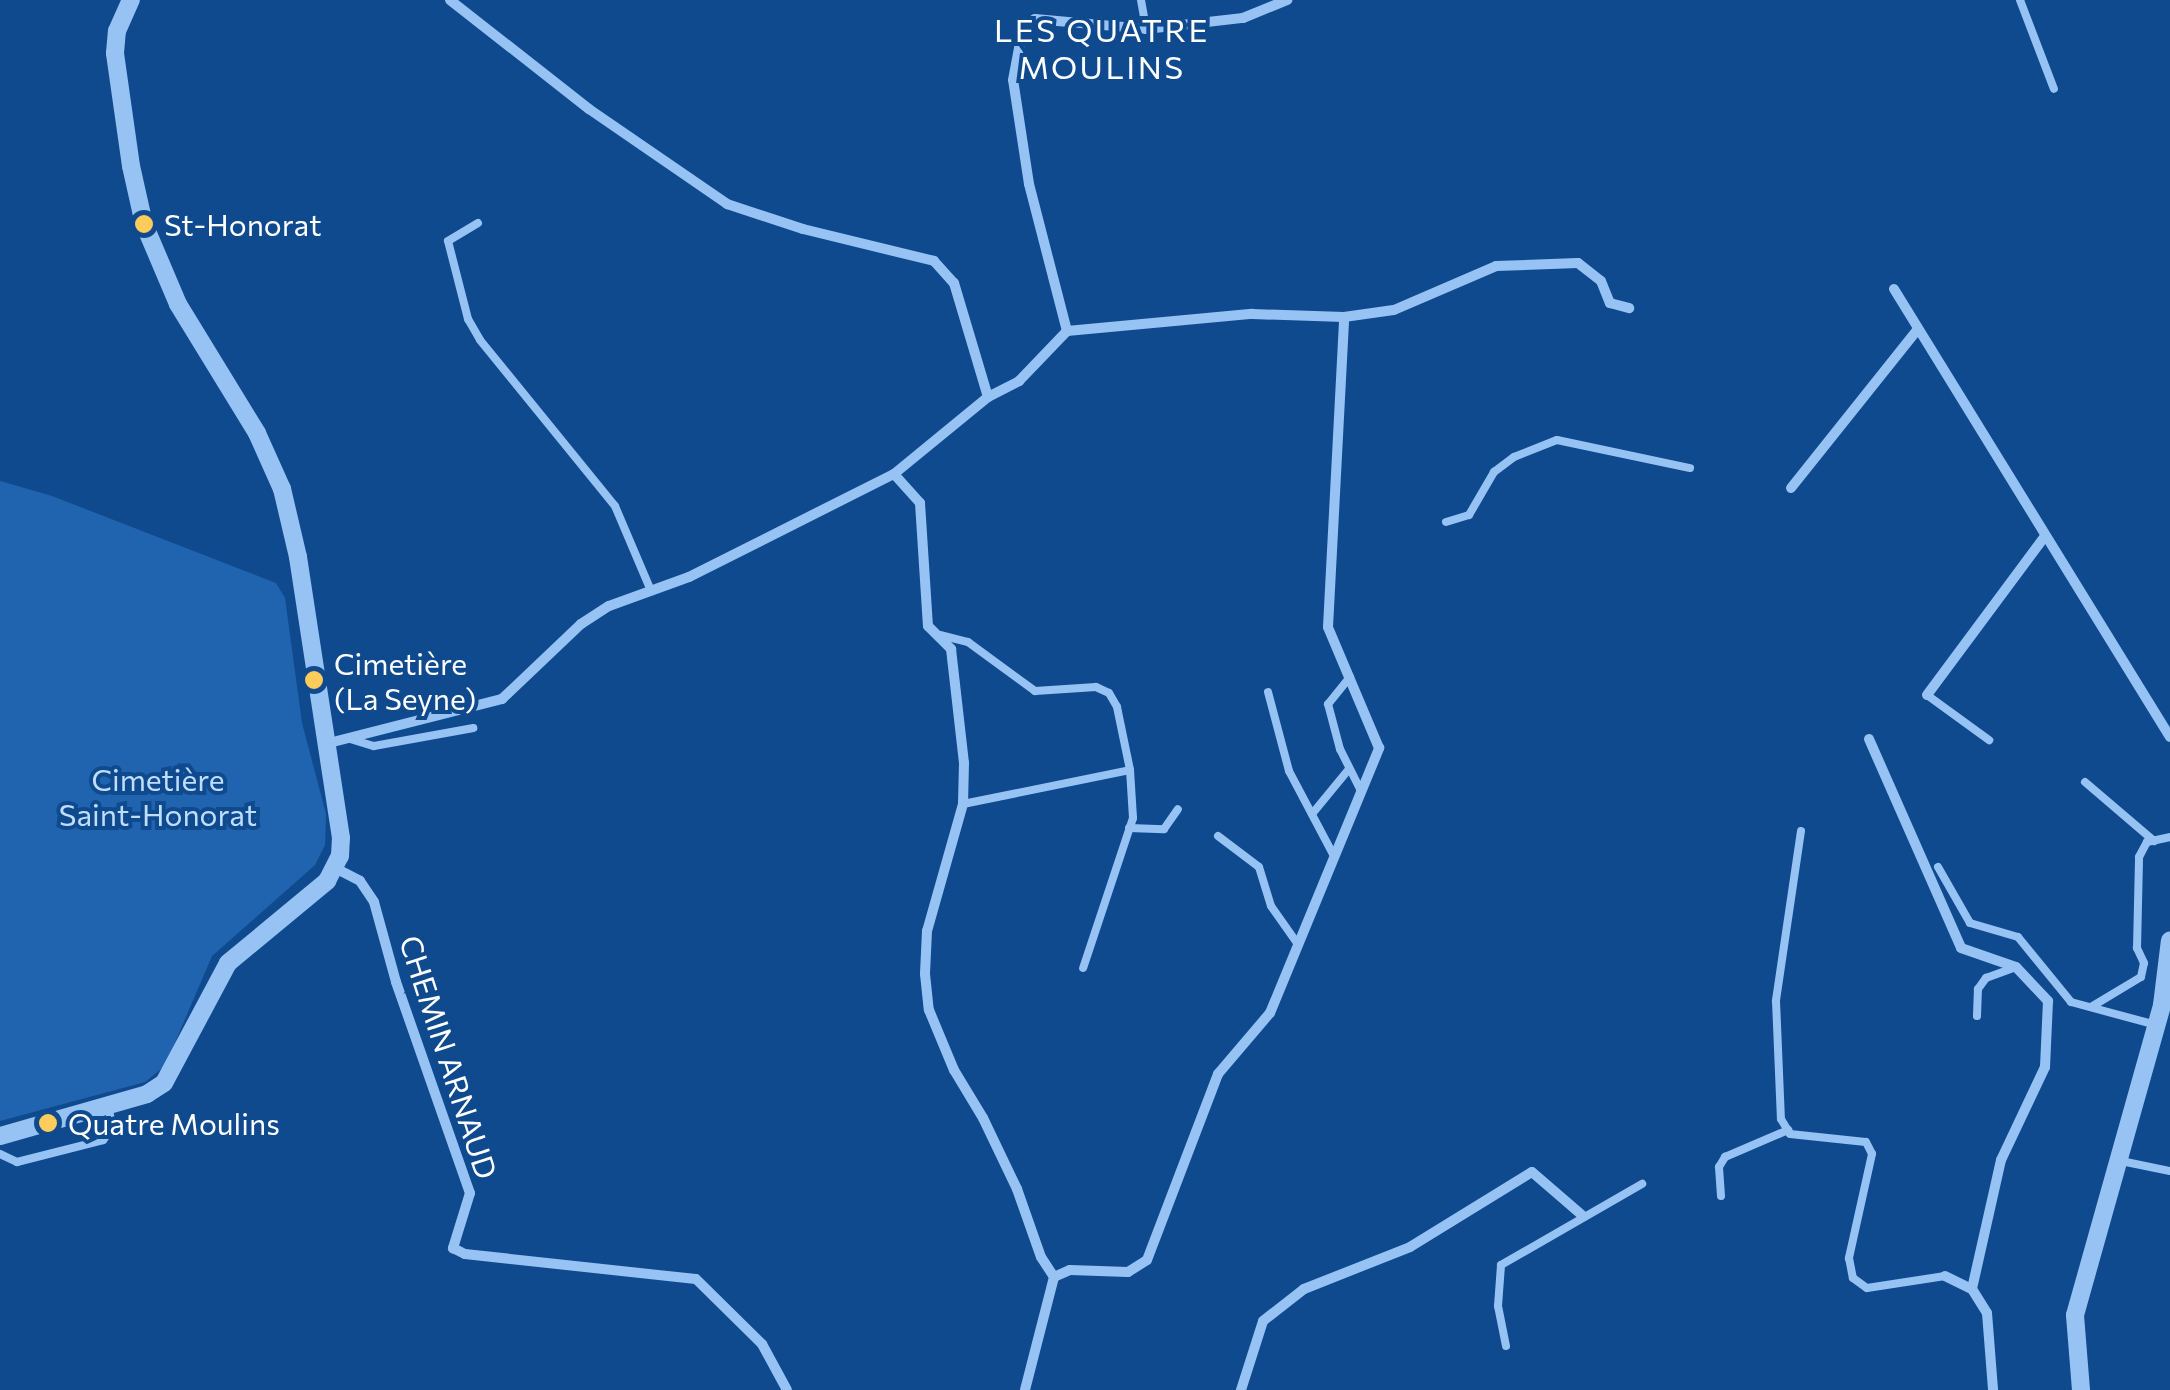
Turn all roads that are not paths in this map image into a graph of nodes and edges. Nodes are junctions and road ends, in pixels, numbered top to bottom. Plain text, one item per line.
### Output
1 (130, 0) edge
2 (450, 0) edge
3 (1142, 0) edge
4 (1286, 0) edge
5 (2020, 0) edge
6 (1146, 29) junction
7 (2054, 90) dead end
8 (478, 223) dead end
9 (1894, 289) dead end
10 (1629, 308) dead end
11 (1344, 318) junction
12 (1918, 330) junction
13 (1067, 331) junction
14 (988, 397) junction
15 (1690, 468) dead end
16 (894, 474) junction
17 (1790, 488) dead end
18 (1446, 522) dead end
19 (2046, 536) junction
20 (651, 591) junction
21 (936, 634) junction
22 (1350, 677) junction
23 (1268, 692) dead end
24 (1928, 695) joint
25 (473, 728) dead end
26 (2170, 737) edge
27 (347, 738) junction
28 (1869, 739) dead end
29 (1989, 740) dead end
30 (324, 744) junction
31 (1349, 769) junction
32 (1130, 770) junction
33 (2085, 782) dead end
34 (1360, 792) junction
35 (963, 804) junction
36 (1178, 809) dead end
37 (1312, 814) junction
38 (1129, 828) junction
39 (1801, 831) dead end
40 (1218, 836) dead end
41 (2170, 837) edge
42 (2154, 841) junction
43 (1334, 854) junction
44 (1938, 867) dead end
45 (336, 868) junction
46 (2170, 940) edge
47 (1298, 943) junction
48 (1082, 968) dead end
49 (2016, 968) junction
50 (2091, 1007) junction
51 (2166, 1007) edge
52 (1978, 1016) dead end
53 (2156, 1025) junction
54 (108, 1106) junction
55 (1788, 1130) junction
56 (0, 1136) edge
57 (0, 1154) edge
58 (2121, 1162) junction
59 (2170, 1171) edge
60 (1642, 1184) dead end
61 (1721, 1196) dead end
62 (1582, 1216) junction
63 (1945, 1276) joint
64 (1054, 1277) junction
65 (1972, 1289) junction
66 (1506, 1346) dead end
67 (787, 1390) edge
68 (1025, 1390) edge
69 (1241, 1390) edge
70 (1993, 1390) edge
71 (2081, 1390) edge

1 - 30 street
2 - 14 street
3 - 6 lane
4 - 6 street
5 - 7 lane
6 - 13 street
8 - 20 lane
9 - 12 street
10 - 11 street
11 - 13 street
11 - 22 street
12 - 17 street
12 - 19 street
13 - 14 street
14 - 16 street
15 - 18 lane
16 - 20 street
16 - 21 street
19 - 24 street
19 - 26 street
20 - 27 street
21 - 32 lane
21 - 35 street
22 - 31 lane
22 - 34 street
23 - 37 lane
24 - 29 lane
25 - 27 lane
27 - 30 street
28 - 49 street
30 - 45 street
31 - 34 lane
31 - 37 lane
32 - 35 lane
32 - 38 lane
33 - 42 lane
34 - 43 street
35 - 64 street
36 - 38 lane
37 - 43 lane
38 - 48 lane
39 - 55 lane
40 - 47 lane
41 - 42 lane
42 - 50 lane
43 - 47 street
44 - 50 lane
45 - 54 street
45 - 67 street, CHEMIN ARNAUD
46 - 51 street
47 - 64 street
49 - 52 lane
49 - 65 street
50 - 53 lane
51 - 53 street
53 - 58 street
54 - 56 street
54 - 57 lane
55 - 61 lane
55 - 63 lane
58 - 59 lane
58 - 71 street
60 - 62 lane
62 - 66 lane
62 - 69 street
63 - 65 street
64 - 68 street
65 - 70 street

